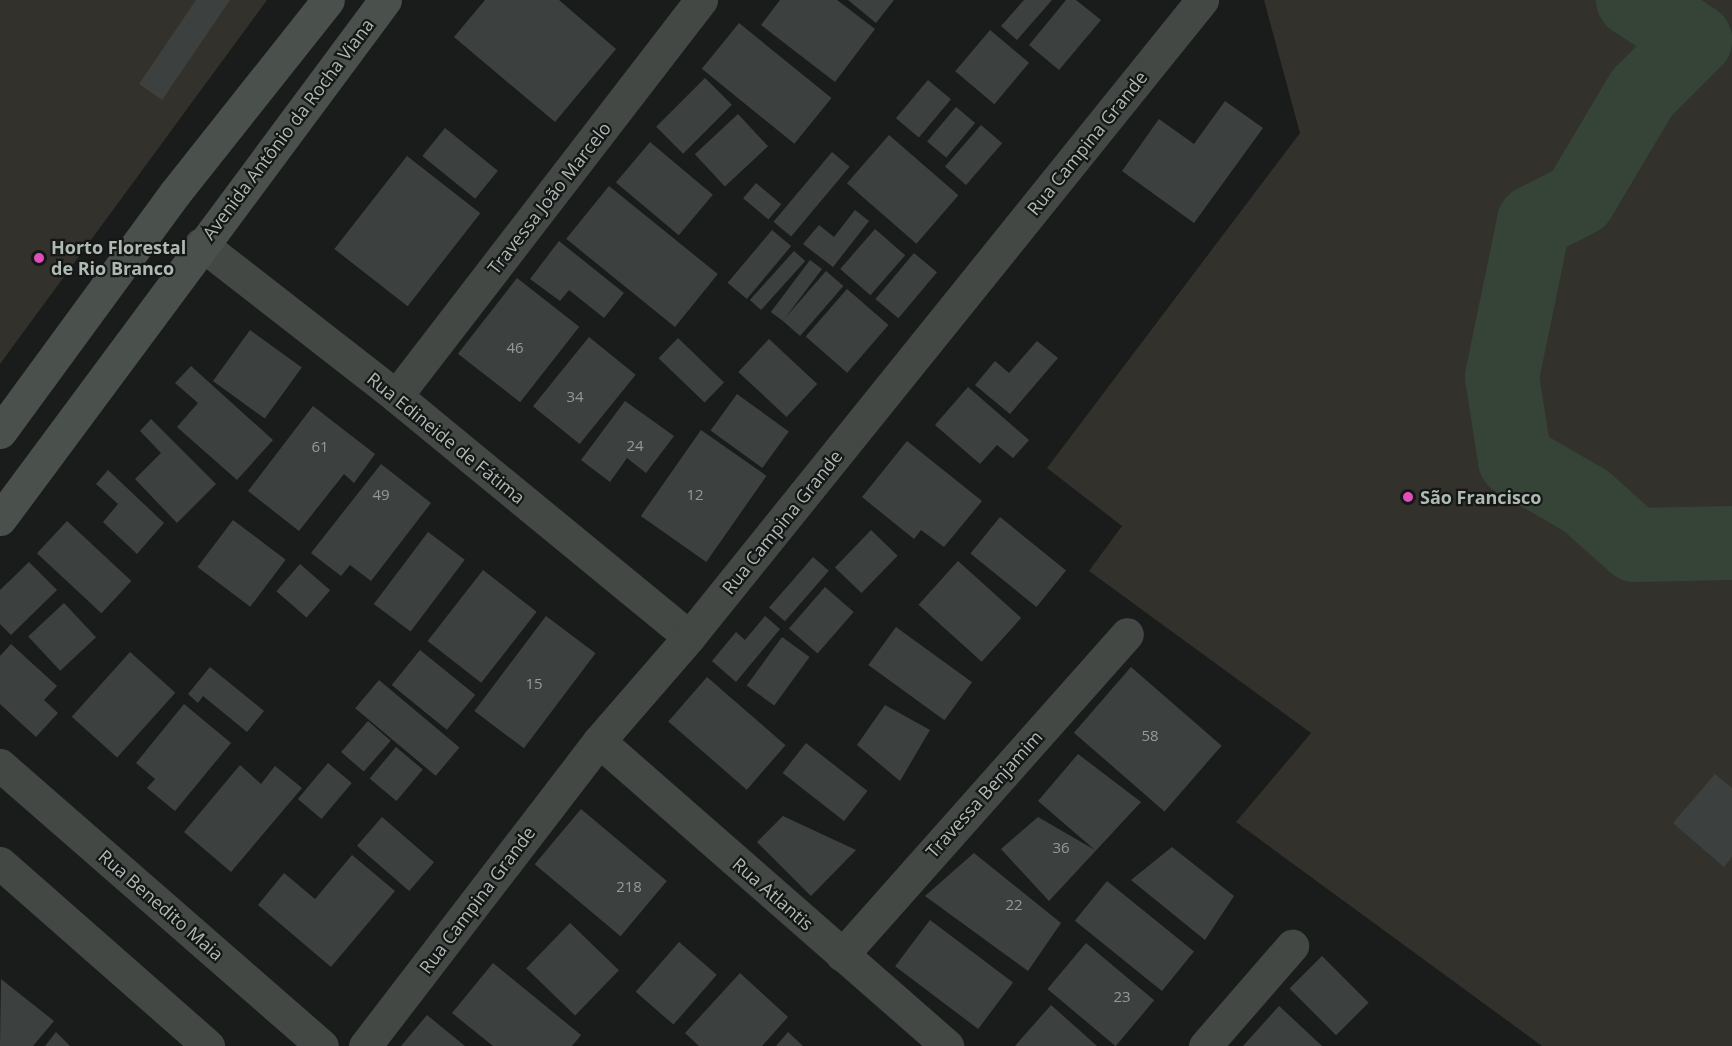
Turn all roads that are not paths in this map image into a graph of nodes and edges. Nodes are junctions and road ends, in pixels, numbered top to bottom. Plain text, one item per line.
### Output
1 (328, 0) edge
2 (385, 0) edge
3 (701, 0) edge
4 (1202, 0) edge
5 (201, 244) junction
6 (396, 396) junction
7 (0, 432) edge
8 (0, 519) edge
9 (1126, 634) dead end
10 (689, 637) junction
11 (598, 741) junction
12 (0, 765) edge
13 (0, 863) edge
14 (1292, 946) dead end
15 (842, 955) junction
16 (208, 1046) edge
17 (322, 1046) edge
18 (365, 1046) edge
19 (948, 1046) edge
20 (1205, 1046) edge

1 - 7 main road
2 - 5 main road, Avenida Antônio da Rocha Viana
3 - 6 street, Travessa João Marcelo
4 - 10 street, Rua Campina Grande
5 - 6 street, Rua Edineide de Fátima
5 - 8 main road, Avenida Antônio da Rocha Viana
6 - 10 street, Rua Edineide de Fátima
9 - 15 street, Travessa Benjamim
10 - 11 street, Rua Campina Grande
11 - 15 street, Rua Atlantis
11 - 18 street, Rua Campina Grande
12 - 17 street, Rua Benedito Maia
13 - 16 street
14 - 20 street
15 - 19 street, Rua Atlantis

